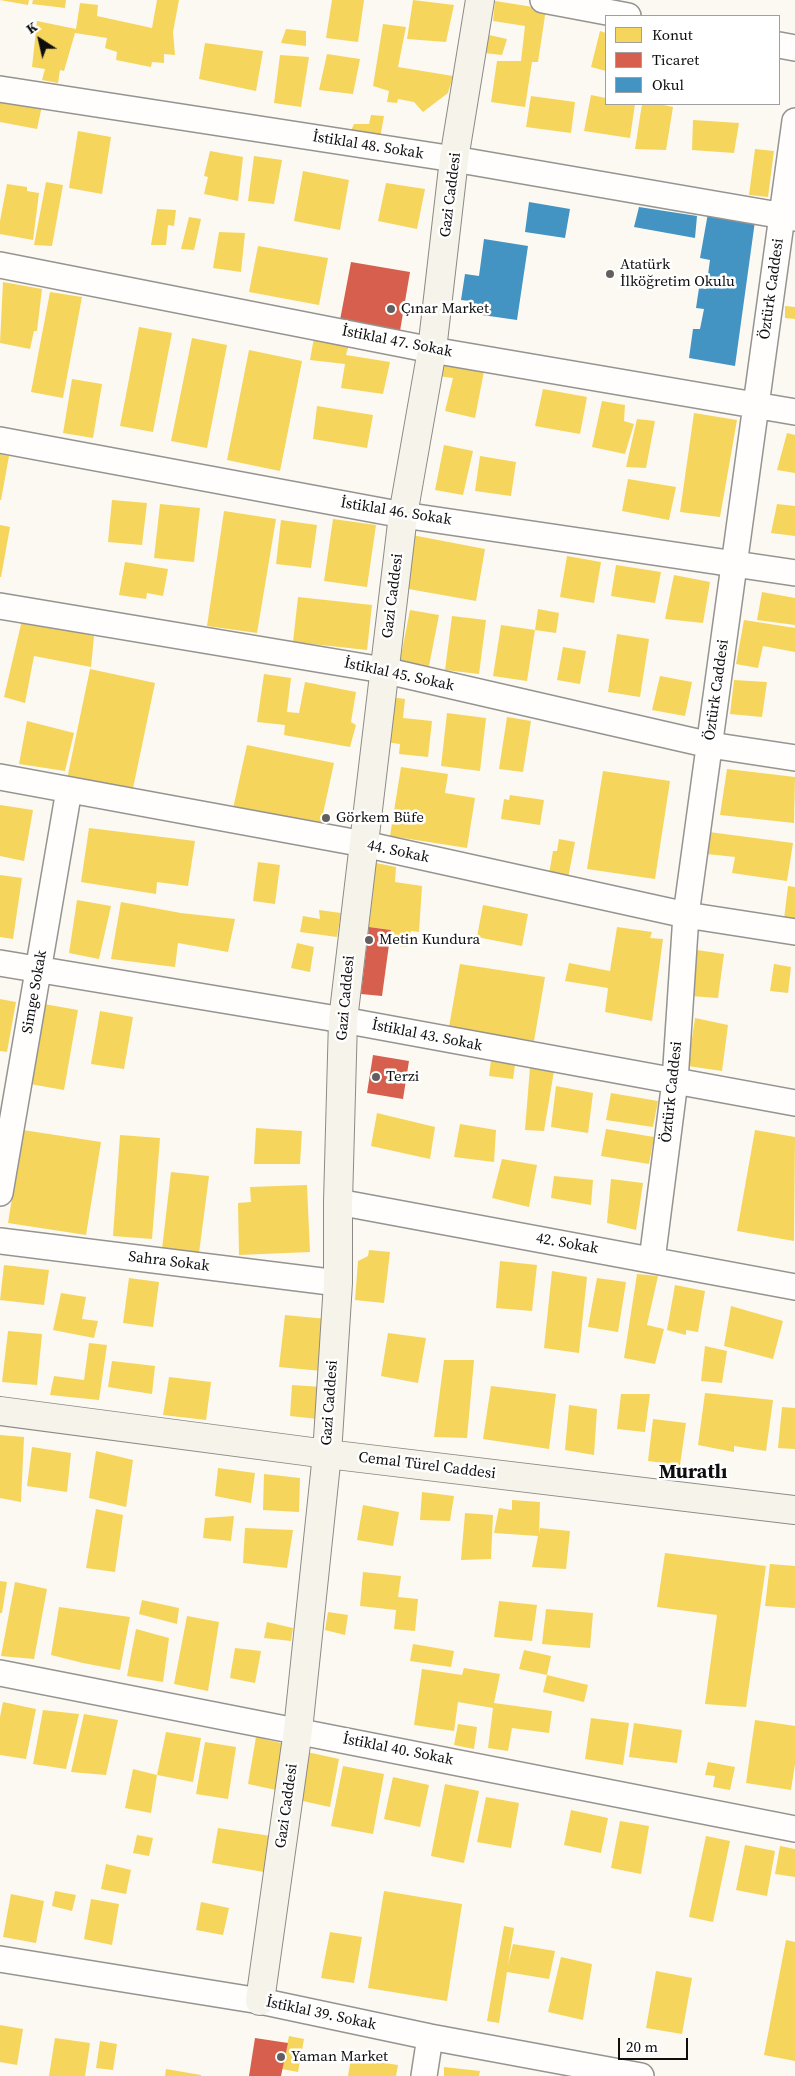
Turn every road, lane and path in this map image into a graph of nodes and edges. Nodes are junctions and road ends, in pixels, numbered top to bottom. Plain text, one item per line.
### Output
1 (480, 0) edge
2 (543, 0) edge
3 (623, 15) edge
4 (780, 45) edge
5 (795, 48) edge
6 (0, 89) edge
7 (795, 121) edge
8 (454, 159) junction
9 (788, 217) edge
10 (0, 265) edge
11 (432, 350) junction
12 (756, 406) junction
13 (795, 412) edge
14 (0, 440) edge
15 (402, 515) junction
16 (735, 562) junction
17 (795, 573) edge
18 (0, 606) edge
19 (384, 670) junction
20 (710, 745) junction
21 (795, 758) edge
22 (0, 777) edge
23 (69, 790) junction
24 (364, 844) junction
25 (686, 915) junction
26 (795, 932) edge
27 (0, 963) edge
28 (39, 970) junction
29 (342, 1020) junction
30 (675, 1082) junction
31 (795, 1103) edge
32 (6, 1118) edge
33 (0, 1193) edge
34 (338, 1202) junction
35 (0, 1241) edge
36 (652, 1260) junction
37 (338, 1283) junction
38 (795, 1287) edge
39 (0, 1411) edge
40 (327, 1454) junction
41 (795, 1510) edge
42 (0, 1673) edge
43 (298, 1730) junction
44 (795, 1829) edge
45 (0, 1959) edge
46 (260, 2001) junction
47 (430, 2037) junction
48 (424, 2076) edge
49 (641, 2076) edge

1 - 8 street, Gazi Caddesi
2 - 3 street
4 - 5 street
6 - 8 street, İstiklal 48. Sokak
7 - 9 street, Öztürk Caddesi
8 - 9 street, İstiklal 48. Sokak
8 - 11 street, Gazi Caddesi
9 - 12 street, Öztürk Caddesi
10 - 11 street, İstiklal 47. Sokak
11 - 12 street, İstiklal 47. Sokak
11 - 15 street, Gazi Caddesi
12 - 13 street, İstiklal 47. Sokak
12 - 16 street, Öztürk Caddesi
14 - 15 street, İstiklal 46. Sokak
15 - 16 street, İstiklal 46. Sokak
15 - 19 street, Gazi Caddesi
16 - 17 street, İstiklal 46. Sokak
16 - 20 street, Öztürk Caddesi
18 - 19 street, İstiklal 45. Sokak
19 - 20 street, İstiklal 45. Sokak
19 - 24 street, Gazi Caddesi
20 - 21 street, İstiklal 45. Sokak
20 - 25 street, Öztürk Caddesi
22 - 23 street, 44. Sokak
23 - 24 street, 44. Sokak
23 - 28 street, Simge Sokak
24 - 25 street, 44. Sokak
24 - 29 street, Gazi Caddesi
25 - 26 street, 44. Sokak
25 - 30 street, Öztürk Caddesi
27 - 28 street, İstiklal 43. Sokak
28 - 29 street, İstiklal 43. Sokak
28 - 32 street, Simge Sokak
29 - 30 street, İstiklal 43. Sokak
29 - 34 street, Gazi Caddesi
30 - 31 street, İstiklal 43. Sokak
30 - 36 street, Öztürk Caddesi
32 - 33 street, Simge Sokak
34 - 36 street, 42. Sokak
34 - 37 street, Gazi Caddesi
35 - 37 street, Sahra Sokak
36 - 38 street, 42. Sokak
37 - 40 street, Gazi Caddesi
39 - 40 street, Cemal Türel Caddesi
40 - 41 street, Cemal Türel Caddesi
40 - 43 street, Gazi Caddesi
42 - 43 street, İstiklal 40. Sokak
43 - 44 street, İstiklal 40. Sokak
43 - 46 street, Gazi Caddesi
45 - 46 street, İstiklal 39. Sokak
46 - 47 street, İstiklal 39. Sokak
47 - 48 street
47 - 49 street, İstiklal 39. Sokak

